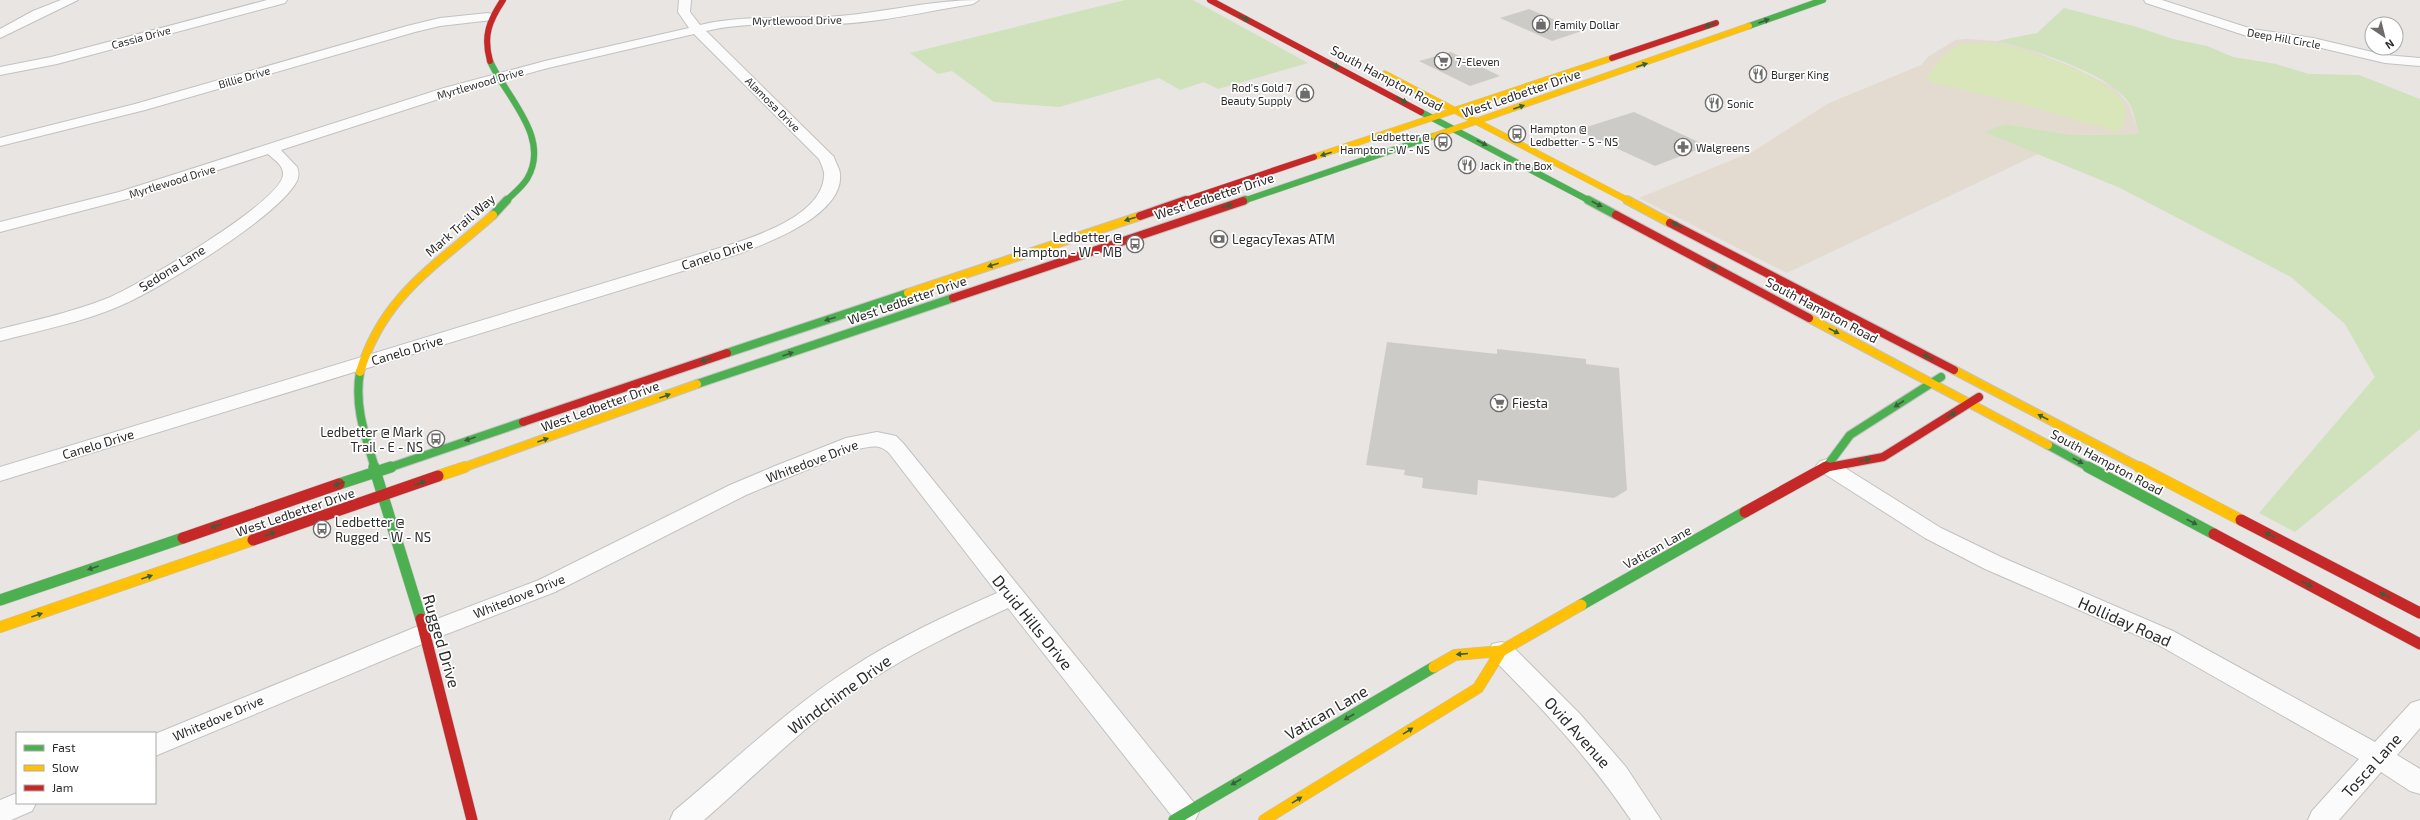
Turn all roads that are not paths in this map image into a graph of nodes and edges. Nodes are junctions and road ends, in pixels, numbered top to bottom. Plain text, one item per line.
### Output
1 (72, 0) edge
2 (281, 0) edge
3 (503, 0) edge
4 (685, 0) edge
5 (973, 0) edge
6 (1210, 0) edge
7 (1815, 0) edge
8 (1823, 0) edge
9 (2150, 0) edge
10 (1787, 12) junction
11 (488, 17) junction
12 (1729, 19) dead end
13 (697, 30) junction
14 (0, 34) edge
15 (1650, 45) junction
16 (1673, 54) junction
17 (2420, 62) edge
18 (1376, 70) dead end
19 (0, 71) edge
20 (498, 77) junction
21 (1456, 111) junction
22 (1436, 118) junction
23 (1476, 122) junction
24 (1456, 129) junction
25 (0, 142) edge
26 (272, 150) junction
27 (1246, 180) junction
28 (1262, 195) junction
29 (810, 214) joint
30 (0, 227) edge
31 (1823, 302) junction
32 (1800, 313) junction
33 (0, 335) edge
34 (360, 364) junction
35 (1952, 370) junction
36 (1932, 383) junction
37 (1990, 390) junction
38 (1969, 403) junction
39 (877, 439) joint
40 (1827, 466) junction
41 (376, 471) junction
42 (0, 474) edge
43 (383, 495) junction
44 (1012, 596) junction
45 (0, 600) edge
46 (2420, 613) edge
47 (0, 627) edge
48 (425, 633) junction
49 (2420, 644) edge
50 (1501, 651) junction
51 (2420, 710) edge
52 (156, 745) edge
53 (2380, 758) junction
54 (2420, 783) edge
55 (20, 804) edge
56 (0, 812) edge
57 (1181, 817) edge
58 (472, 820) edge
59 (684, 820) edge
60 (1264, 820) edge
61 (1647, 820) edge
62 (2322, 820) edge

1 - 14 street
2 - 19 street, Cassia Drive
3 - 11 main road, Mark Trail Way
4 - 13 street, Alamosa Drive
5 - 13 street, Myrtlewood Drive
6 -> 22 main road, South Hampton Road
7 - 10 main road
8 - 10 main road, West Ledbetter Drive
9 - 17 street, Deep Hill Circle
16 -> 10 main road, West Ledbetter Drive
11 - 20 main road, Mark Trail Way
11 - 25 street, Billie Drive
12 -> 15 main road, West Ledbetter Drive
13 - 20 street, Myrtlewood Drive
13 - 29 street, Alamosa Drive
15 - 16 main road
15 - 21 main road, West Ledbetter Drive
23 -> 16 main road, West Ledbetter Drive
18 - 21 main road, South Hampton Road
20 - 26 street, Myrtlewood Drive
20 - 34 main road, Mark Trail Way
21 - 22 main road, West Ledbetter Drive
21 - 23 main road, South Hampton Road
22 - 24 main road, South Hampton Road
22 -> 27 main road, West Ledbetter Drive
23 - 24 main road, West Ledbetter Drive
31 -> 23 main road, South Hampton Road
24 - 28 main road, West Ledbetter Drive
24 -> 32 main road, South Hampton Road
26 - 30 street, Myrtlewood Drive
26 - 33 street, Sedona Lane
27 - 28 main road
27 -> 41 main road, West Ledbetter Drive
43 -> 28 main road, West Ledbetter Drive
29 - 34 street, Canelo Drive
31 - 32 main road
35 -> 31 main road, South Hampton Road
32 -> 36 main road, South Hampton Road
34 - 41 main road, Mark Trail Way
34 - 42 street, Canelo Drive
35 - 36 main road, Vatican Lane
35 - 37 main road, South Hampton Road
36 - 38 main road, South Hampton Road
36 -> 40 main road, Vatican Lane
37 - 38 main road, Vatican Lane
46 -> 37 main road, South Hampton Road
40 -> 38 main road, Vatican Lane
38 -> 49 main road, South Hampton Road
39 - 44 street, Druid Hills Drive
39 - 48 street, Whitedove Drive
40 - 50 main road, Vatican Lane
40 - 53 street, Holliday Road
41 - 43 main road, Rugged Drive
41 -> 45 main road, West Ledbetter Drive
47 -> 43 main road, West Ledbetter Drive
43 - 48 main road, Rugged Drive
44 - 57 street, Druid Hills Drive
44 - 59 street, Windchime Drive
48 - 52 street, Whitedove Drive
48 - 58 main road, Rugged Drive
50 -> 57 main road, Vatican Lane
60 -> 50 main road, Vatican Lane
50 - 61 street, Ovid Avenue
51 - 53 street, Tosca Lane
53 - 54 street, Holliday Road
53 - 62 street, Tosca Lane
55 - 56 street

